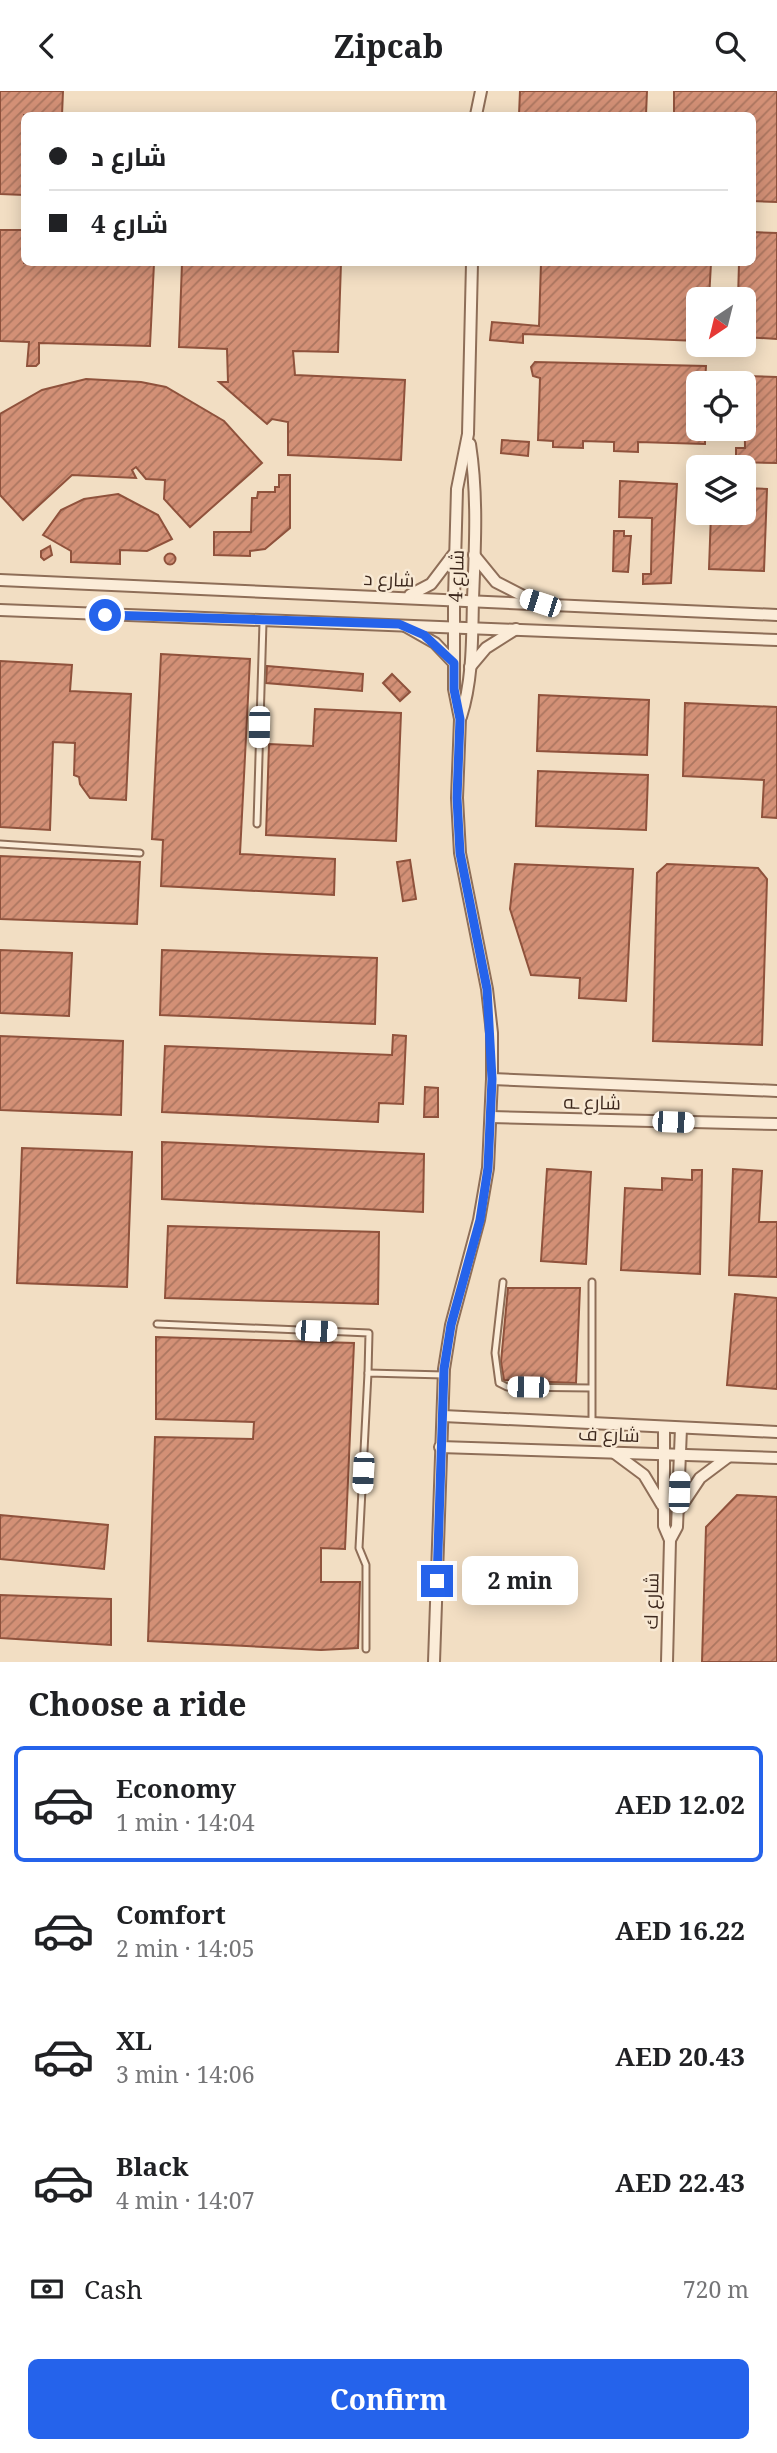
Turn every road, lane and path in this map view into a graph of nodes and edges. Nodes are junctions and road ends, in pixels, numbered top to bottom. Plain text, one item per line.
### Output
1 (474, 91) edge
2 (481, 91) edge
3 (476, 112) edge
4 (477, 112) edge
5 (472, 266) edge
6 (468, 434) junction
7 (455, 549) junction
8 (474, 555) junction
9 (0, 580) edge
10 (406, 597) junction
11 (454, 599) junction
12 (473, 600) junction
13 (540, 603) junction
14 (0, 610) edge
15 (777, 615) edge
16 (263, 622) junction
17 (399, 624) junction
18 (454, 625) junction
19 (473, 626) junction
20 (517, 628) junction
21 (777, 639) edge
22 (454, 663) junction
23 (470, 667) junction
24 (460, 719) junction
25 (257, 824) dead end
26 (0, 844) edge
27 (140, 853) dead end
28 (492, 1079) junction
29 (777, 1091) edge
30 (491, 1117) junction
31 (777, 1124) edge
32 (503, 1282) dead end
33 (592, 1282) dead end
34 (156, 1324) dead end
35 (368, 1373) junction
36 (444, 1375) junction
37 (591, 1388) junction
38 (443, 1416) junction
39 (592, 1424) junction
40 (664, 1427) junction
41 (681, 1428) junction
42 (777, 1431) edge
43 (440, 1447) junction
44 (610, 1451) junction
45 (664, 1454) junction
46 (681, 1455) junction
47 (730, 1456) junction
48 (777, 1458) edge
49 (665, 1511) junction
50 (679, 1511) junction
51 (670, 1540) junction
52 (366, 1649) dead end
53 (435, 1662) edge
54 (667, 1662) edge

1 - 3 street
2 - 4 street
5 - 6 street, شارع 4
6 - 7 street, شارع 4
6 - 8 street, شارع 4
7 - 10 street
7 - 11 street, شارع 4
8 - 12 street, شارع 4
8 - 13 street
9 - 10 street, شارع د
10 - 11 street, شارع د
11 - 12 street, شارع د
11 - 18 street, شارع 4
12 - 13 street, شارع د
12 - 19 street, شارع 4
13 - 15 street, شارع د
14 - 16 street
16 - 17 street
16 - 25 lane
17 - 18 street
17 - 22 street
18 - 19 street
18 - 22 street, شارع 4
19 - 20 street
19 - 23 street, شارع 4
20 - 21 street
20 - 23 street
22 - 24 street, شارع 4
23 - 24 street, شارع 4
24 - 28 street, شارع 4
26 - 27 lane
28 - 29 street, شارع ـه
28 - 30 street, شارع 4
30 - 31 street, شارع ـه
30 - 36 street, شارع 4
32 - 37 lane
33 - 37 lane
34 - 35 lane
35 - 36 lane
35 - 52 lane
36 - 38 street, شارع 4
37 - 39 lane
38 - 39 street, شارع ف
38 - 43 street, شارع 4
39 - 40 street, شارع ف
40 - 41 street, شارع ف
40 - 45 street, شارع ك
41 - 42 street, شارع ف
41 - 46 street, شارع ك
43 - 44 street, شارع ف
43 - 53 street, شارع 4
44 - 45 street, شارع ف
44 - 49 street
45 - 46 street, شارع ف
45 - 49 street, شارع ك
46 - 47 street, شارع ف
46 - 50 street, شارع ك
47 - 48 street, شارع ف
47 - 50 street
49 - 51 street, شارع ك
50 - 51 street, شارع ك
51 - 54 street, شارع ك

